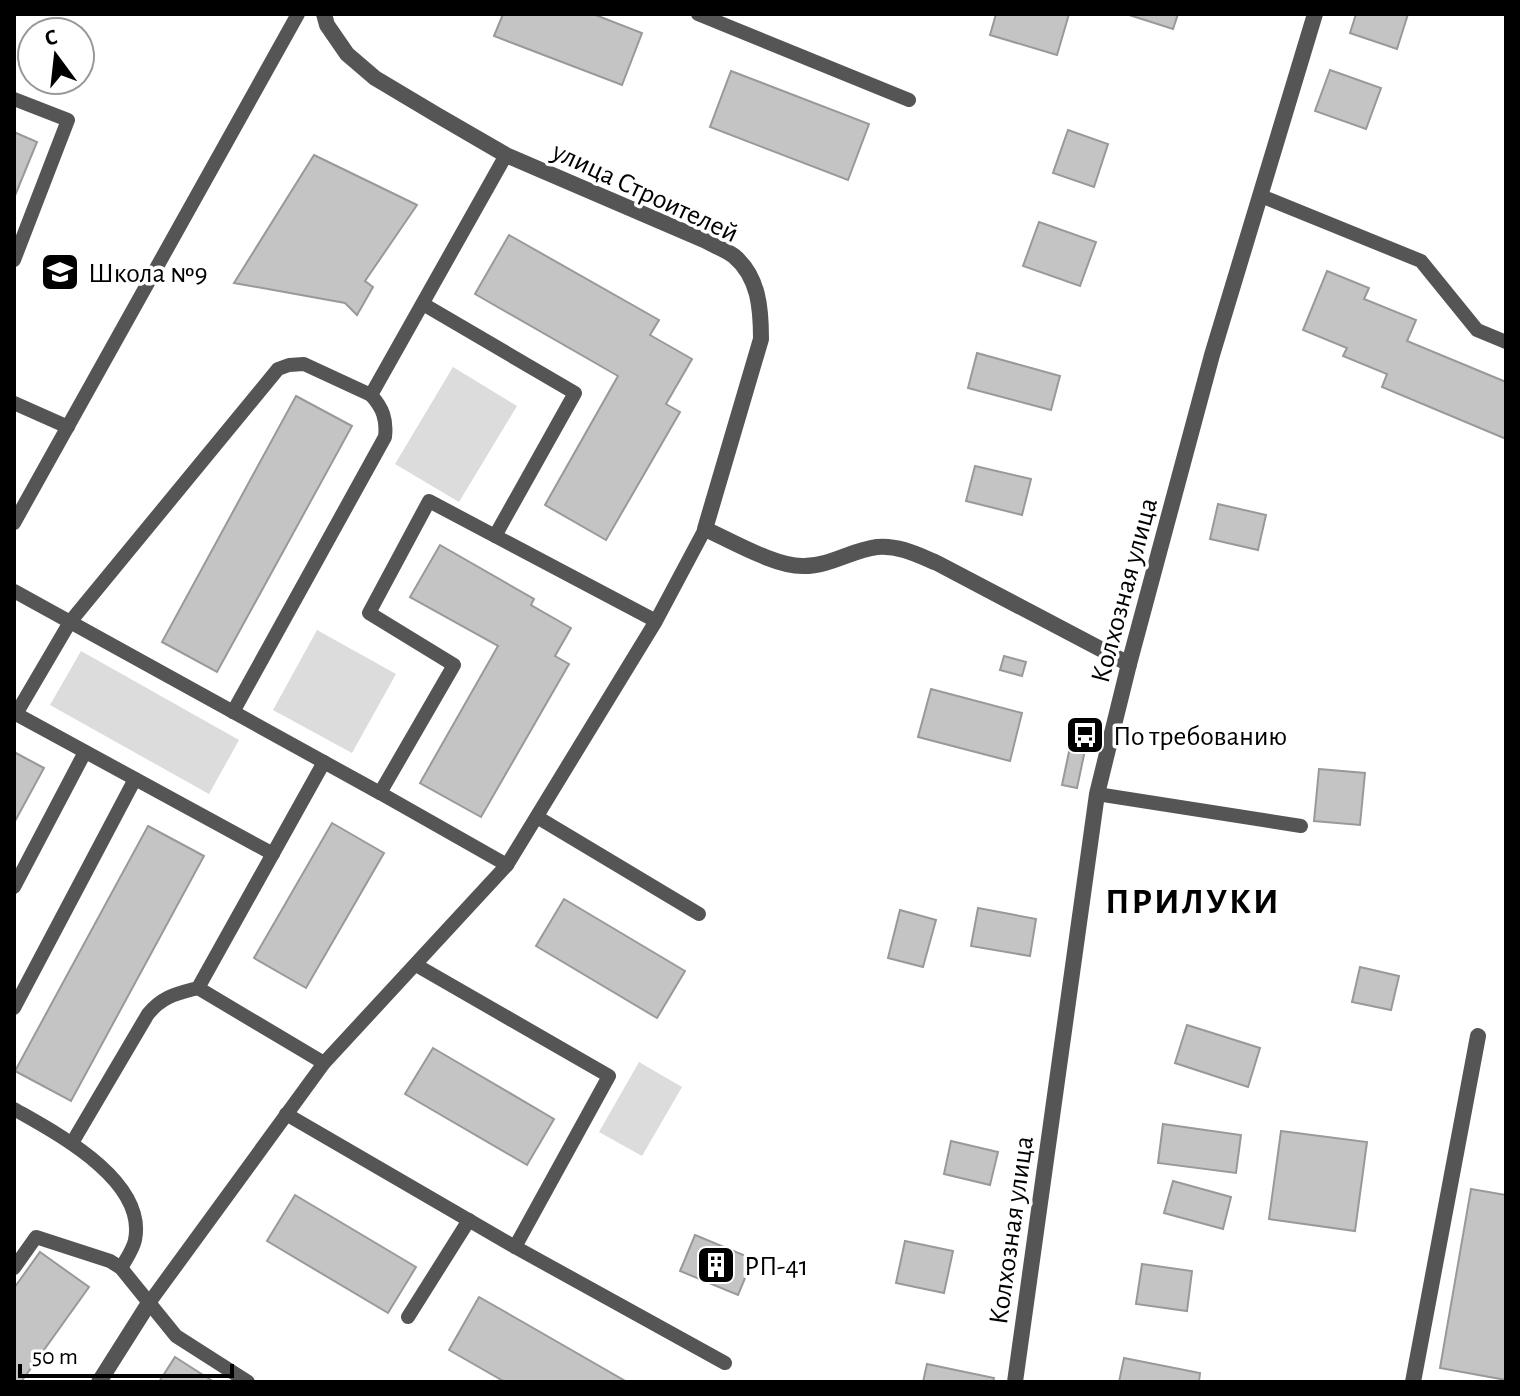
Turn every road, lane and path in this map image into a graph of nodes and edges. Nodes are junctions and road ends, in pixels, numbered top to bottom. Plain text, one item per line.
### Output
1 (298, 14) edge
2 (324, 14) edge
3 (698, 14) edge
4 (1315, 14) edge
5 (14, 99) edge
6 (909, 100) dead end
7 (506, 155) junction
8 (1261, 196) junction
9 (14, 260) edge
10 (423, 304) junction
11 (1506, 342) edge
12 (371, 395) junction
13 (14, 403) edge
14 (68, 427) junction
15 (14, 523) edge
16 (705, 529) junction
17 (495, 536) junction
18 (14, 591) edge
19 (656, 621) junction
20 (70, 622) junction
21 (1129, 664) junction
22 (233, 712) junction
23 (85, 752) junction
24 (324, 762) junction
25 (135, 779) junction
26 (380, 793) junction
27 (1097, 794) junction
28 (537, 817) junction
29 (1301, 826) dead end
30 (273, 854) junction
31 (507, 865) junction
32 (14, 887) edge
33 (699, 914) dead end
34 (416, 965) junction
35 (198, 988) junction
36 (14, 1008) edge
37 (1478, 1036) dead end
38 (324, 1063) junction
39 (14, 1109) edge
40 (286, 1114) junction
41 (72, 1143) junction
42 (469, 1220) junction
43 (515, 1247) junction
44 (14, 1268) edge
45 (121, 1268) junction
46 (149, 1303) junction
47 (408, 1317) dead end
48 (725, 1363) dead end
49 (99, 1382) edge
50 (248, 1382) edge
51 (1015, 1382) edge
52 (1413, 1382) edge

1 - 14 lane
2 - 7 street, улица Строителей
3 - 6 lane
4 - 8 street, Колхозная улица
5 - 9 lane
7 - 10 lane
7 - 16 street, улица Строителей
8 - 11 lane
8 - 21 street, Колхозная улица
10 - 12 lane
10 - 17 lane
12 - 20 lane
12 - 22 lane
13 - 14 lane
14 - 15 lane
16 - 19 lane
16 - 21 street
17 - 19 lane
17 - 26 lane
18 - 20 lane
19 - 28 lane
20 - 22 lane
20 - 23 lane
21 - 27 street, Колхозная улица
22 - 24 lane
23 - 25 lane
23 - 32 lane
24 - 26 lane
24 - 30 lane
25 - 30 lane
25 - 36 lane
26 - 31 lane
27 - 29 lane
27 - 51 street, Колхозная улица
28 - 31 lane
28 - 33 lane
30 - 35 lane
31 - 34 lane
34 - 38 lane
34 - 43 lane
35 - 38 lane
35 - 41 lane
37 - 52 street
38 - 40 lane
39 - 41 lane
40 - 42 lane
40 - 46 lane
41 - 45 lane
42 - 43 lane
42 - 47 lane
43 - 48 lane
44 - 45 lane
45 - 46 lane
46 - 49 street
46 - 50 lane

